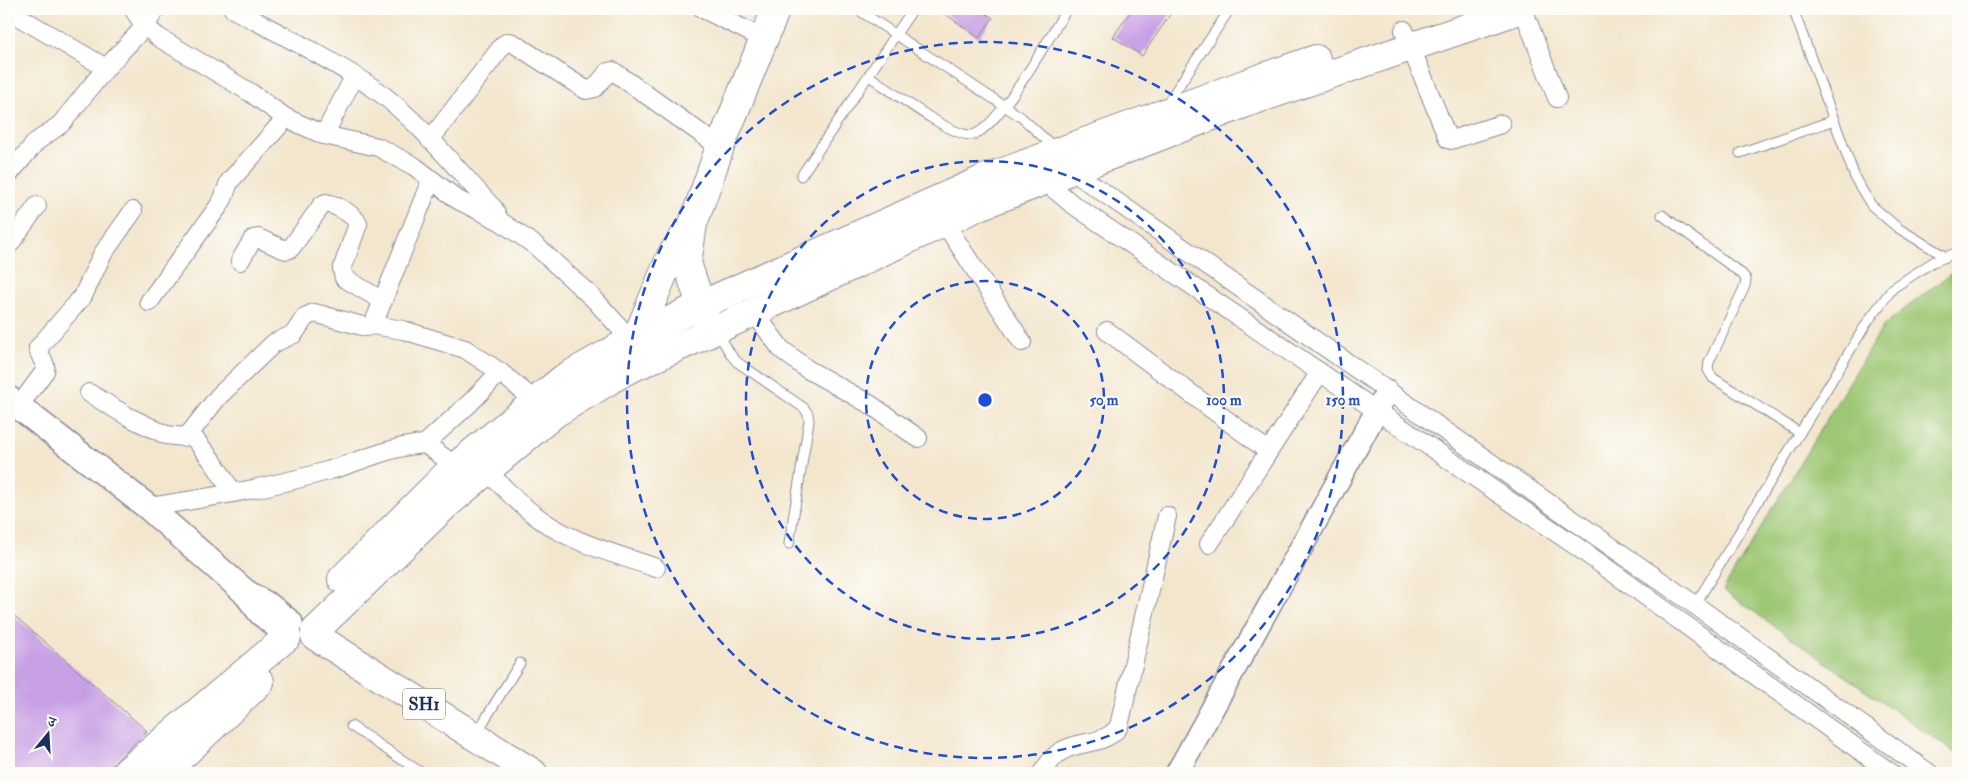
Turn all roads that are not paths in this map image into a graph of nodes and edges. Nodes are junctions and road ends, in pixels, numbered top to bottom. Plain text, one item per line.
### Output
1 (133, 9) edge
2 (156, 9) edge
3 (233, 9) edge
4 (703, 9) edge
5 (776, 9) edge
6 (857, 9) edge
7 (913, 9) edge
8 (1067, 9) edge
9 (1230, 9) edge
10 (1469, 9) edge
11 (1522, 9) edge
12 (1793, 9) edge
13 (9, 11) edge
14 (145, 26) junction
15 (896, 34) junction
16 (764, 38) junction
17 (1407, 39) junction
18 (106, 68) junction
19 (869, 76) junction
20 (354, 77) junction
21 (1557, 98) dead end
22 (1006, 106) junction
23 (1160, 114) junction
24 (286, 118) junction
25 (1834, 120) junction
26 (1501, 124) dead end
27 (324, 135) junction
28 (430, 140) junction
29 (720, 147) junction
30 (1740, 153) dead end
31 (1065, 161) junction
32 (1039, 170) junction
33 (9, 174) edge
34 (801, 176) dead end
35 (431, 180) junction
36 (37, 206) dead end
37 (132, 211) dead end
38 (1662, 215) dead end
39 (500, 222) junction
40 (944, 222) junction
41 (693, 224) junction
42 (9, 244) edge
43 (1958, 252) edge
44 (1946, 257) junction
45 (240, 261) dead end
46 (382, 301) junction
47 (149, 302) dead end
48 (701, 304) junction
49 (754, 312) junction
50 (373, 325) junction
51 (1106, 331) dead end
52 (713, 332) junction
53 (634, 338) junction
54 (1022, 342) dead end
55 (625, 370) junction
56 (500, 372) junction
57 (1320, 372) junction
58 (89, 393) dead end
59 (1382, 401) junction
60 (14, 402) edge
61 (536, 402) junction
62 (1800, 432) junction
63 (190, 433) junction
64 (918, 438) dead end
65 (425, 444) junction
66 (1268, 451) junction
67 (456, 466) junction
68 (487, 470) junction
69 (233, 493) junction
70 (148, 508) junction
71 (1167, 516) dead end
72 (789, 544) dead end
73 (1209, 544) dead end
74 (656, 568) dead end
75 (1695, 604) junction
76 (300, 634) junction
77 (520, 663) dead end
78 (351, 726) dead end
79 (475, 736) junction
80 (1887, 743) junction
81 (1875, 761) junction
82 (126, 773) edge
83 (164, 773) edge
84 (422, 773) edge
85 (506, 773) edge
86 (533, 773) edge
87 (1042, 773) edge
88 (1177, 773) edge
89 (1891, 773) edge
90 (1929, 773) edge

1 - 14 street
2 - 14 street
3 - 20 street
4 - 16 street
5 - 16 main road
6 - 15 lane
7 - 15 lane
8 - 22 lane
9 - 23 lane
10 - 17 main road
11 - 17 main road
11 - 21 street
12 - 25 lane
13 - 18 street
14 - 18 street
14 - 24 street
15 - 19 lane
15 - 22 lane
16 - 29 main road
17 - 23 main road
17 - 26 street
17 - 31 main road
18 - 33 street
19 - 22 lane
19 - 34 lane
20 - 27 street
20 - 28 street
22 - 31 lane
23 - 31 main road
24 - 27 street
24 - 47 street
25 - 30 lane
25 - 44 lane
27 - 35 street
28 - 29 street
28 - 39 street
29 - 41 main road
31 - 32 main road
31 - 59 street
32 - 40 main road
32 - 48 main road
32 - 57 street
35 - 39 street
35 - 46 street
36 - 42 street
37 - 60 street
38 - 62 lane
39 - 53 street
40 - 49 main road
40 - 54 street
41 - 48 main road
41 - 53 main road
43 - 44 lane
44 - 62 lane
45 - 46 street
46 - 50 street
48 - 52 main road
48 - 53 main road
49 - 52 main road
49 - 64 street
50 - 56 street
50 - 63 street
51 - 66 street
52 - 55 main road
52 - 72 lane
53 - 55 main road
53 - 61 main road
55 - 68 main road
56 - 61 street
56 - 65 street
57 - 59 street
57 - 66 street
58 - 63 street
59 - 75 street
59 - 81 street
59 - 88 street
60 - 70 main road
61 - 67 main road
62 - 75 lane
63 - 69 street
65 - 67 street
65 - 69 street
66 - 73 street
67 - 76 main road
68 - 74 street
68 - 76 main road
69 - 70 street
70 - 76 main road
71 - 87 street
75 - 80 street
76 - 79 main road, SH1
76 - 82 main road
76 - 83 main road
76 - 85 main road, SH1
77 - 79 lane
78 - 84 lane
79 - 86 main road, SH1
80 - 81 street
80 - 90 street
81 - 89 street

